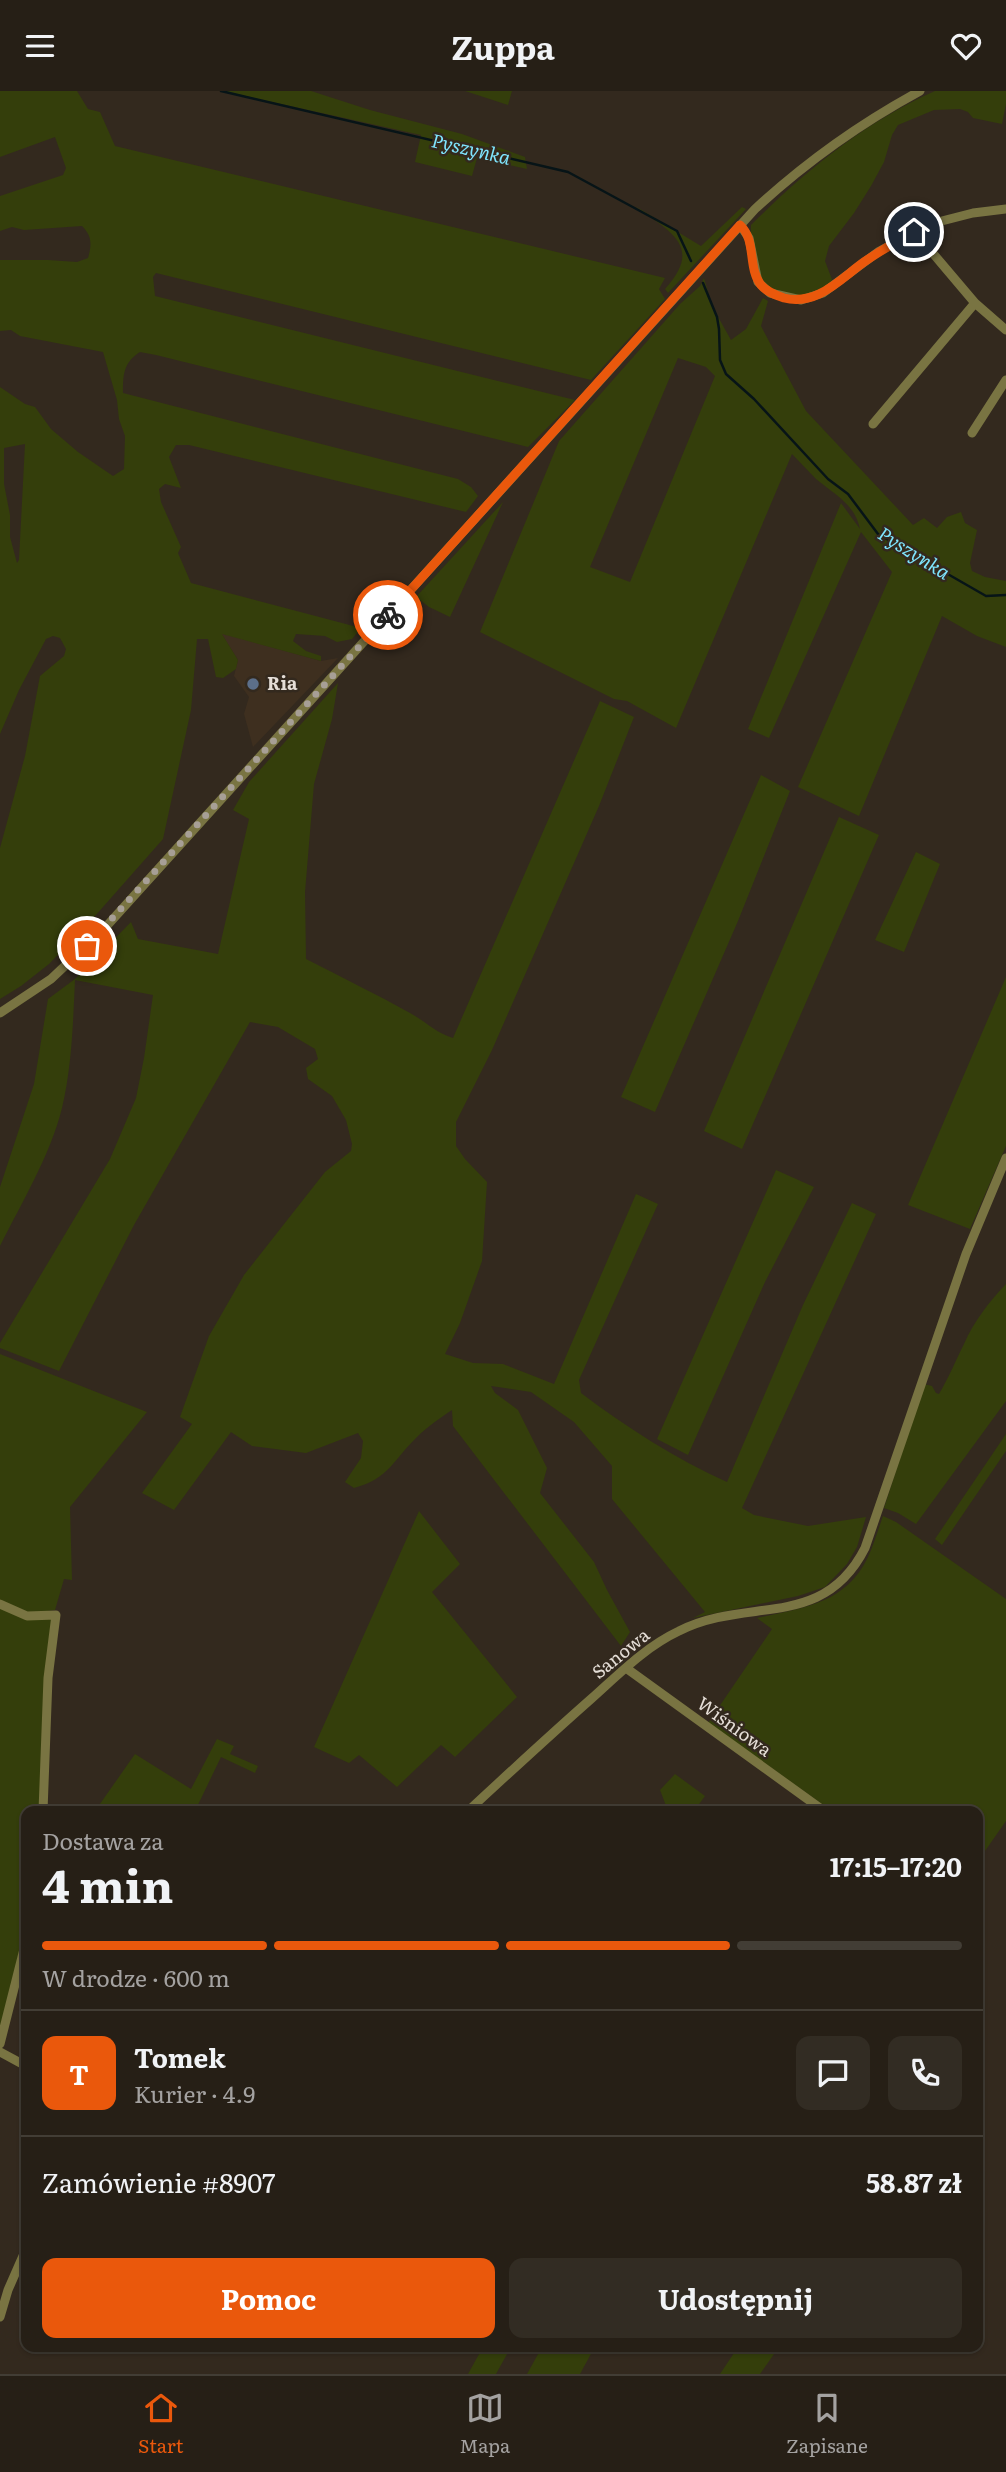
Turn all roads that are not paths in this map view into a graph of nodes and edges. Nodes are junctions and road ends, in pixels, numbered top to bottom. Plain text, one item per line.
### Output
1 (920, 91) edge
2 (1006, 209) edge
3 (740, 225) junction
4 (914, 232) junction
5 (975, 303) junction
6 (1006, 330) edge
7 (1006, 380) edge
8 (873, 423) dead end
9 (972, 433) dead end
10 (0, 1013) edge
11 (1006, 1158) edge
12 (0, 1604) edge
13 (626, 1668) junction
14 (43, 1806) edge
15 (474, 1806) edge
16 (817, 1806) edge
17 (21, 1961) edge
18 (0, 2044) edge
19 (0, 2052) edge
20 (21, 2063) edge
21 (21, 2260) edge
22 (0, 2317) edge

1 - 3 street
2 - 4 street
3 - 4 street
3 - 10 street
4 - 5 street
5 - 6 street
5 - 8 street
7 - 9 street
11 - 13 street, Sanowa
12 - 14 street
13 - 15 street, Sanowa
13 - 16 street, Wiśniowa
17 - 18 street
19 - 20 street
21 - 22 street

